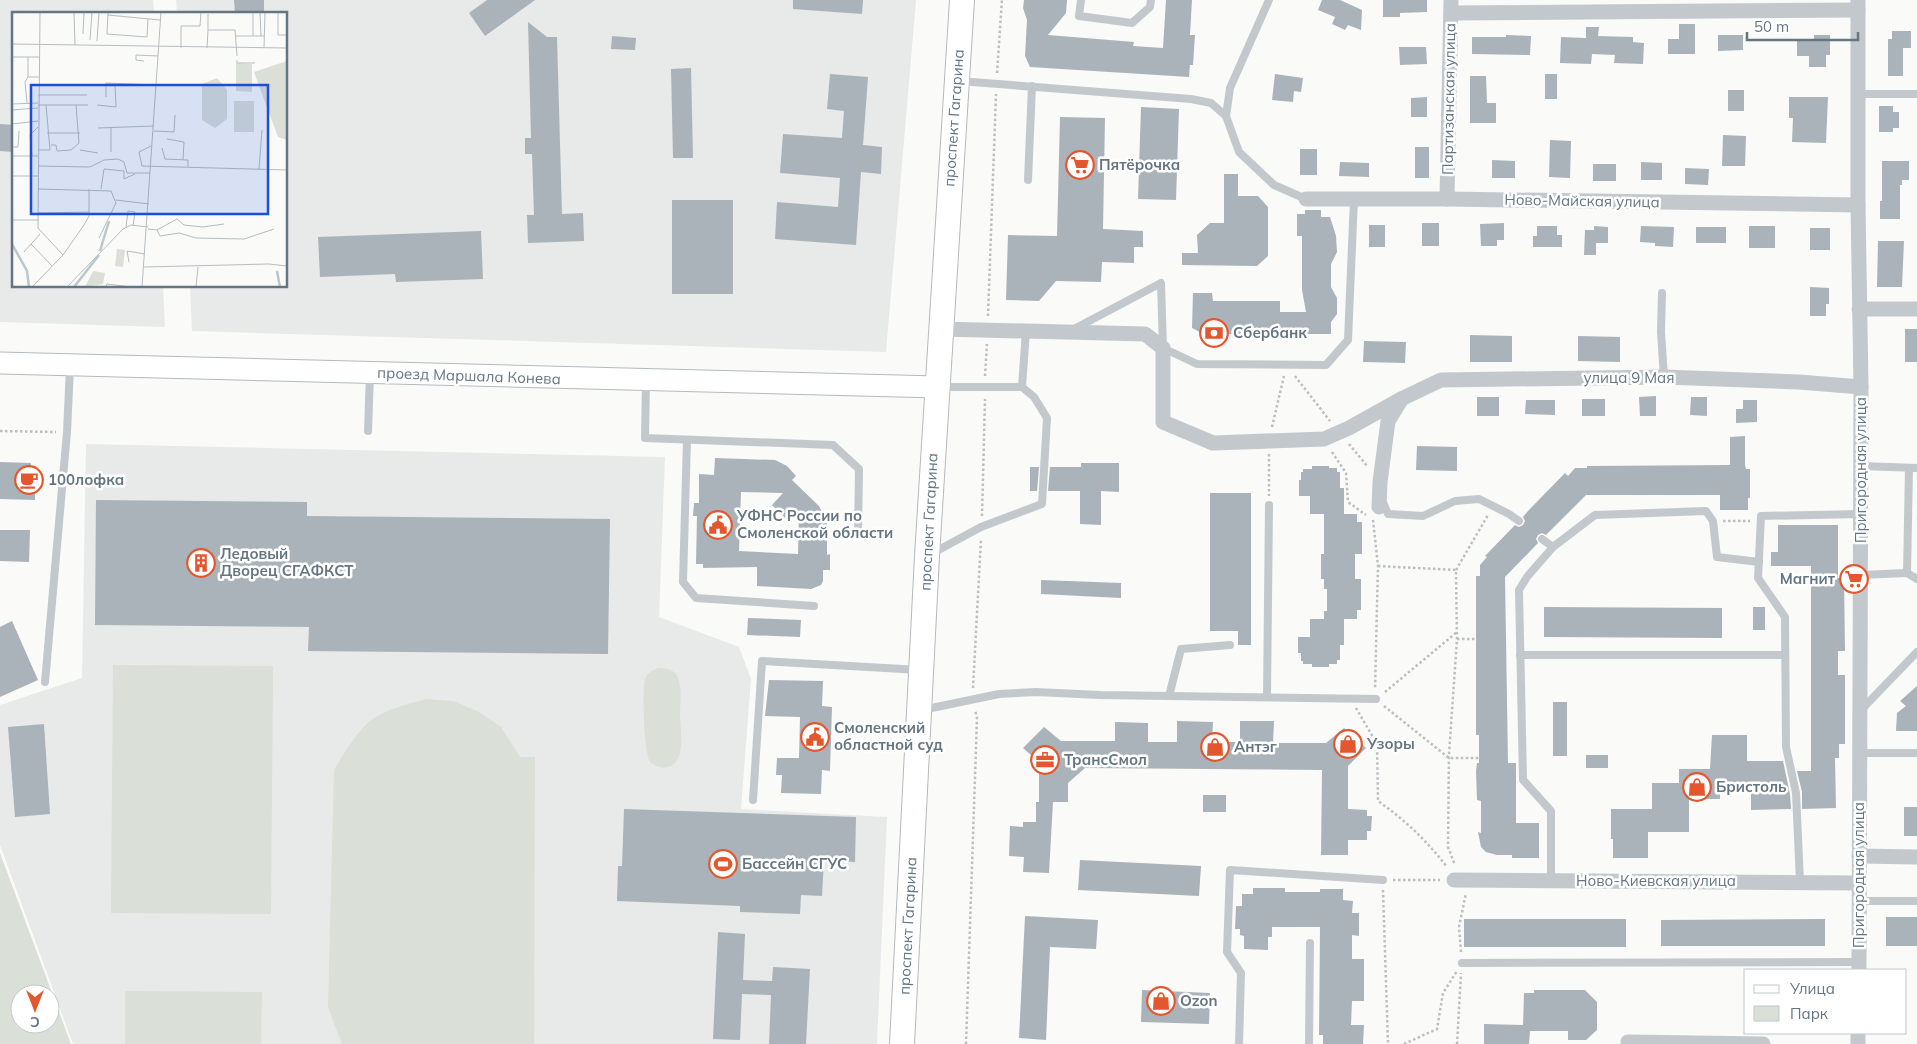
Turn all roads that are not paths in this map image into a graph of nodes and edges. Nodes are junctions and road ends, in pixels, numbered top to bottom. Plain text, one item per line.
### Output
1 (962, 0) edge
2 (1081, 0) edge
3 (1151, 0) edge
4 (1269, 0) edge
5 (1858, 5) edge
6 (1451, 6) edge
7 (956, 81) junction
8 (1032, 86) junction
9 (1858, 94) junction
10 (1917, 94) edge
11 (1226, 116) junction
12 (1028, 180) dead end
13 (1306, 199) joint
14 (1354, 199) junction
15 (1447, 199) junction
16 (1858, 205) junction
17 (1662, 293) dead end
18 (1917, 308) edge
19 (1859, 309) junction
20 (941, 329) junction
21 (1026, 331) junction
22 (1069, 332) junction
23 (1162, 348) junction
24 (0, 363) edge
25 (70, 365) junction
26 (370, 373) junction
27 (1664, 377) junction
28 (646, 381) junction
29 (937, 387) junction
30 (1022, 387) junction
31 (1861, 387) junction
32 (1401, 399) junction
33 (368, 431) dead end
34 (686, 440) junction
35 (1861, 466) junction
36 (1913, 468) edge
37 (1378, 501) joint
38 (1269, 505) road end
39 (1860, 514) junction
40 (1519, 521) dead end
41 (858, 534) dead end
42 (1542, 539) dead end
43 (1553, 547) junction
44 (927, 556) junction
45 (1759, 562) junction
46 (1908, 573) junction
47 (1860, 575) junction
48 (1917, 579) edge
49 (814, 606) dead end
50 (1230, 645) dead end
51 (1917, 652) edge
52 (1520, 655) junction
53 (1786, 655) junction
54 (922, 670) junction
55 (45, 682) dead end
56 (1169, 696) junction
57 (1267, 697) junction
58 (1376, 699) road end
59 (920, 710) junction
60 (1861, 710) junction
61 (1859, 753) junction
62 (1917, 753) edge
63 (753, 800) dead end
64 (1859, 856) junction
65 (1917, 857) edge
66 (1383, 880) road end
67 (1460, 880) road end
68 (1551, 881) junction
69 (1800, 882) junction
70 (1858, 883) junction
71 (1859, 901) junction
72 (1917, 901) edge
73 (1310, 943) dead end
74 (1462, 963) road end
75 (1859, 966) edge
76 (1628, 1042) dead end
77 (902, 1044) edge
78 (912, 1044) edge
79 (1239, 1044) edge
80 (1308, 1044) edge
81 (1763, 1044) edge

1 - 7 main road, проспект Гагарина
2 - 3 lane
4 - 11 lane
5 - 6 street
5 - 9 street, Пригородная улица
6 - 15 street, Партизанская улица
7 - 8 lane
7 - 20 main road, проспект Гагарина
8 - 11 lane
8 - 12 lane
9 - 10 lane
9 - 16 street, Пригородная улица
11 - 13 lane
13 - 14 street, Ново-Майская улица
14 - 15 street, Ново-Майская улица
14 - 23 lane
15 - 16 street, Ново-Майская улица
16 - 19 street, Пригородная улица
17 - 27 lane
18 - 19 street
19 - 31 street, Пригородная улица
20 - 21 street
20 - 29 main road, проспект Гагарина
21 - 22 street
21 - 30 lane
22 - 23 street
22 - 23 lane
23 - 32 street, улица 9 Мая
24 - 25 street, проезд Маршала Конева
25 - 26 street, проезд Маршала Конева
25 - 55 lane
26 - 28 street, проезд Маршала Конева
26 - 33 lane
27 - 31 street, улица 9 Мая
27 - 32 street, улица 9 Мая
28 - 29 street, проезд Маршала Конева
28 - 34 lane
29 - 30 lane
29 - 44 main road, проспект Гагарина
30 - 44 lane
31 - 35 street, Пригородная улица
32 - 37 street
34 - 41 lane
34 - 49 lane
35 - 36 lane
35 - 39 street, Пригородная улица
36 - 46 lane
37 - 40 lane
38 - 57 lane
39 - 45 lane
39 - 47 street, Пригородная улица
42 - 43 lane
43 - 45 lane
43 - 52 lane
44 - 54 main road, проспект Гагарина
45 - 53 lane
46 - 47 lane
46 - 48 lane
47 - 60 street, Пригородная улица
50 - 56 lane
51 - 60 lane
52 - 53 lane
52 - 68 lane
53 - 69 lane
54 - 59 main road, проспект Гагарина
54 - 63 lane
56 - 57 lane
56 - 59 lane
57 - 58 lane
59 - 77 main road, проспект Гагарина
60 - 61 street, Пригородная улица
61 - 62 lane
61 - 64 street, Пригородная улица
64 - 65 street
64 - 70 street, Пригородная улица
66 - 79 lane
67 - 68 street, Ново-Киевская улица
68 - 69 street, Ново-Киевская улица
69 - 70 street, Ново-Киевская улица
70 - 71 street, Пригородная улица
71 - 72 lane
71 - 75 street, Пригородная улица
73 - 80 lane
74 - 75 lane
76 - 81 street
77 - 78 lane

